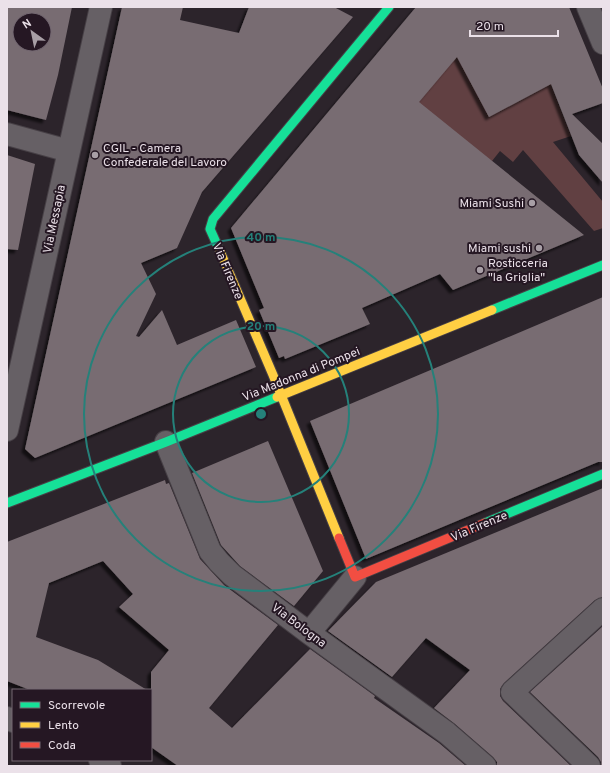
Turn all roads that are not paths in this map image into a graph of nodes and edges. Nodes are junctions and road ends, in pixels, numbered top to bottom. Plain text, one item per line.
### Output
1 (101, 7) edge
2 (389, 7) edge
3 (588, 7) edge
4 (603, 43) edge
5 (7, 134) edge
6 (69, 151) junction
7 (603, 265) edge
8 (280, 395) junction
9 (7, 430) edge
10 (166, 442) junction
11 (603, 474) edge
12 (7, 503) edge
13 (355, 577) junction
14 (603, 609) edge
15 (309, 633) junction
16 (485, 766) edge
17 (589, 766) edge

1 - 6 street, Via Messapia
2 - 8 street, Via Firenze
3 - 4 street
5 - 6 street
6 - 9 street, Via Messapia
7 - 8 street, Via Madonna di Pompei
8 - 10 street, Via Madonna di Pompei
8 - 13 street, Via Firenze
10 - 12 street, Via Madonna di Pompei
10 - 15 street, Via Bologna
11 - 13 street, Via Firenze
13 - 15 street, Via Firenze
14 - 17 street
15 - 16 street, Via Bologna

